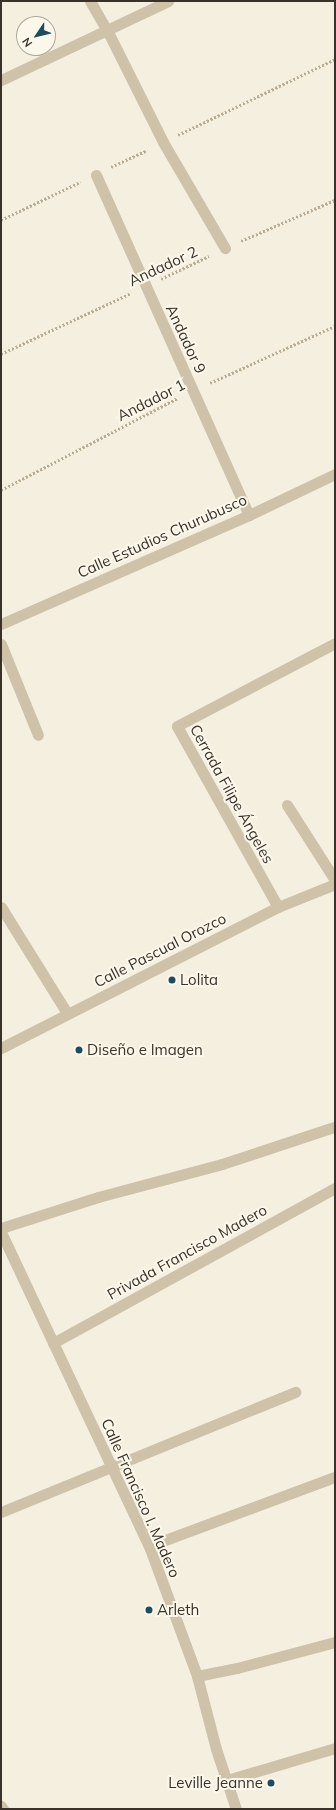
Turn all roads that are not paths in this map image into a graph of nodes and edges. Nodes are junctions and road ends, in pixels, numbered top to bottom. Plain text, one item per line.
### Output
1 (90, 1) edge
2 (168, 1) edge
3 (108, 30) junction
4 (1, 80) edge
5 (96, 175) dead end
6 (225, 248) road end
7 (335, 474) edge
8 (249, 515) junction
9 (1, 624) edge
10 (335, 643) edge
11 (1, 644) edge
12 (38, 735) dead end
13 (287, 805) dead end
14 (335, 880) edge
15 (335, 884) edge
16 (1, 907) edge
17 (278, 907) junction
18 (67, 1013) junction
19 (1, 1048) edge
20 (334, 1126) dead end
21 (335, 1188) edge
22 (1, 1228) edge
23 (1, 1232) edge
24 (53, 1343) junction
25 (295, 1392) dead end
26 (112, 1468) junction
27 (335, 1477) edge
28 (1, 1512) edge
29 (148, 1546) junction
30 (335, 1642) edge
31 (197, 1676) junction
32 (335, 1748) edge
33 (227, 1780) junction
34 (1, 1806) edge
35 (2, 1809) edge
36 (236, 1809) edge

1 - 3 street
2 - 3 street
3 - 4 street
3 - 6 street
5 - 8 street, Andador 9
7 - 8 street, Calle Estudios Churubusco
8 - 9 street, Calle Estudios Churubusco
10 - 17 street, Cerrada Filipe Ángeles
11 - 12 street
13 - 14 street
15 - 17 street, Calle Pascual Orozco
16 - 18 street
17 - 18 street, Calle Pascual Orozco
18 - 19 street, Calle Pascual Orozco
20 - 22 street
21 - 24 street, Privada Francisco Madero
23 - 24 street, Calle Francisco I. Madero
24 - 26 street, Calle Francisco I. Madero
25 - 26 street
26 - 28 street
26 - 29 street, Calle Francisco I. Madero
27 - 29 street
29 - 31 street, Calle Francisco I. Madero
30 - 31 street
31 - 33 street, Calle Francisco I. Madero
32 - 33 street
33 - 36 street, Calle Francisco I. Madero
34 - 35 street

